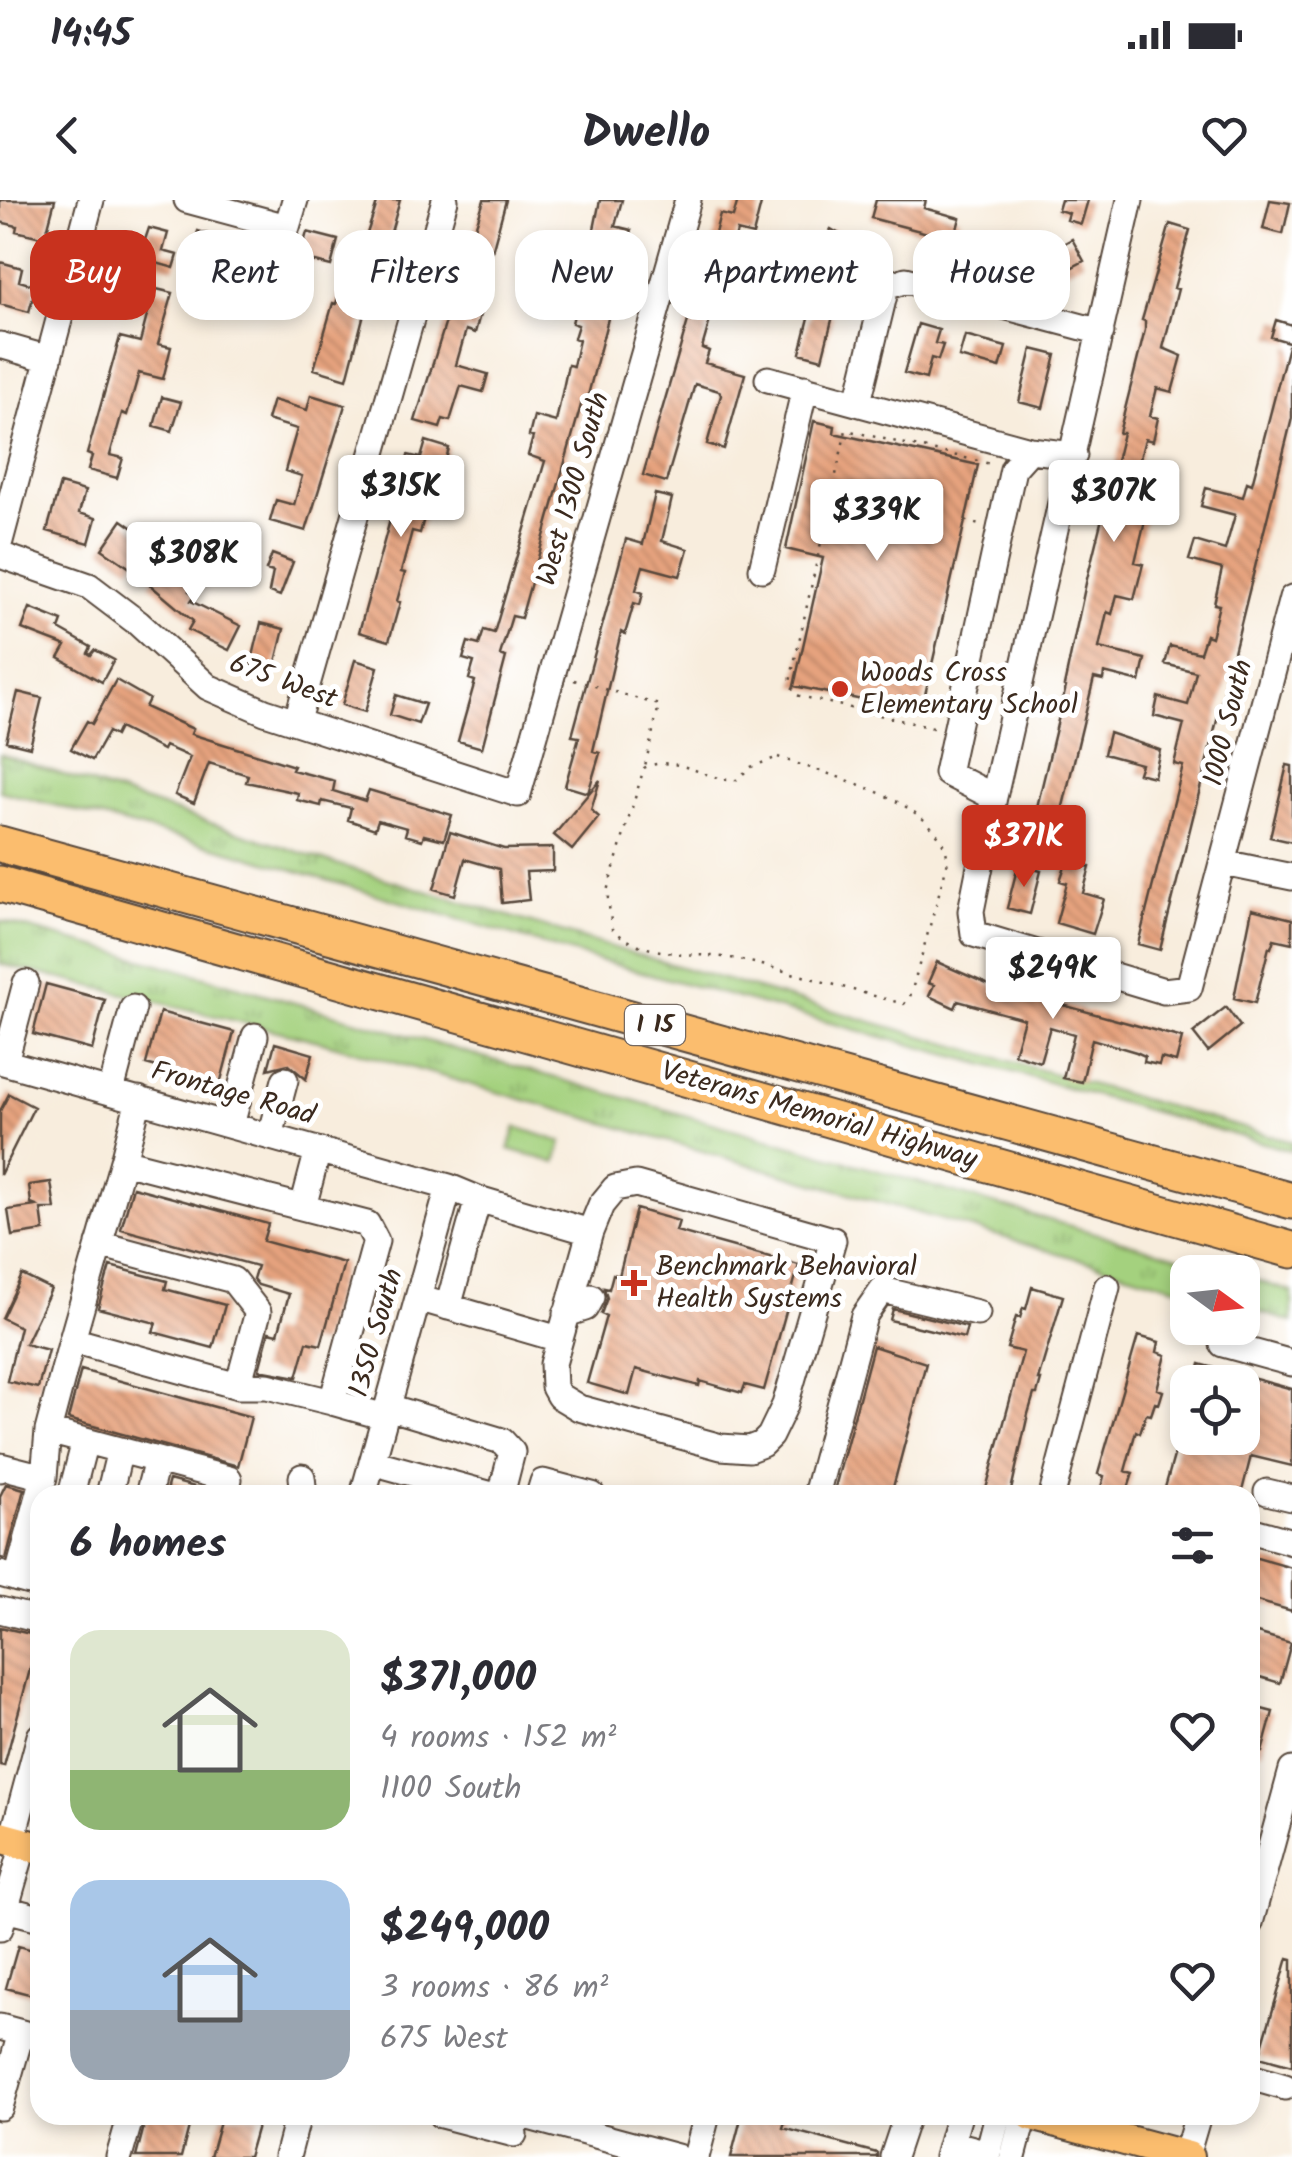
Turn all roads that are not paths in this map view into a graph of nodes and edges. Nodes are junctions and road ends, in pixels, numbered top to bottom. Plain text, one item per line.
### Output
1 (90, 200) edge
2 (188, 200) edge
3 (296, 200) edge
4 (445, 200) edge
5 (688, 200) edge
6 (1130, 200) edge
7 (1101, 332) junction
8 (0, 344) edge
9 (49, 358) junction
10 (768, 379) dead end
11 (805, 388) junction
12 (858, 402) junction
13 (1030, 450) junction
14 (1074, 455) junction
15 (0, 541) edge
16 (0, 556) edge
17 (762, 569) dead end
18 (1292, 598) edge
19 (297, 720) junction
20 (518, 794) joint
21 (994, 798) junction
22 (9, 846) edge
23 (1224, 863) junction
24 (1292, 878) edge
25 (4, 885) edge
26 (26, 983) dead end
27 (133, 1008) dead end
28 (255, 1036) dead end
29 (2, 1062) edge
30 (285, 1080) dead end
31 (111, 1090) junction
32 (139, 1098) junction
33 (231, 1125) junction
34 (270, 1136) junction
35 (318, 1150) junction
36 (122, 1161) junction
37 (449, 1187) junction
38 (1281, 1197) edge
39 (478, 1200) junction
40 (1120, 1200) junction
41 (303, 1208) junction
42 (587, 1242) junction
43 (100, 1244) junction
44 (1292, 1250) edge
45 (1292, 1276) edge
46 (1107, 1287) dead end
47 (418, 1298) junction
48 (448, 1307) junction
49 (977, 1313) dead end
50 (563, 1327) junction
51 (72, 1340) junction
52 (1227, 1345) edge
53 (1292, 1363) edge
54 (238, 1386) junction
55 (332, 1402) junction
56 (386, 1412) junction
57 (48, 1431) junction
58 (85, 1441) junction
59 (120, 1450) junction
60 (157, 1460) junction
61 (372, 1462) junction
62 (0, 1469) edge
63 (44, 1477) junction
64 (196, 1483) edge
65 (505, 1484) edge
66 (42, 1485) edge
67 (74, 1485) edge
68 (111, 1485) edge
69 (151, 1485) edge
70 (228, 1485) edge
71 (366, 1485) edge
72 (456, 1485) edge
73 (819, 1485) edge
74 (1055, 1485) edge
75 (1260, 1533) edge
76 (30, 1534) edge
77 (1292, 1542) edge
78 (19, 1579) edge
79 (0, 1610) edge
80 (30, 1618) edge
81 (30, 1758) edge
82 (1292, 1770) edge
83 (11, 1800) edge
84 (19, 1842) edge
85 (8, 1878) edge
86 (1260, 1887) edge
87 (3, 1918) edge
88 (30, 1918) edge
89 (20, 2033) edge
90 (1260, 2080) edge
91 (1285, 2087) dead end
92 (0, 2107) edge
93 (128, 2125) edge
94 (295, 2125) edge
95 (490, 2125) edge
96 (704, 2125) edge
97 (904, 2125) edge
98 (956, 2125) edge
99 (995, 2125) edge
100 (1021, 2125) edge
101 (1079, 2125) edge
102 (1194, 2125) edge
103 (515, 2130) edge
104 (1128, 2149) edge
105 (949, 2150) edge
106 (1180, 2156) edge
107 (119, 2157) edge
108 (286, 2157) edge
109 (677, 2157) edge
110 (696, 2157) edge
111 (893, 2157) edge
112 (1012, 2157) edge

1 - 9 street
2 - 3 street
4 - 19 street
5 - 20 street, West 1300 South
6 - 7 street
7 - 12 street
7 - 14 street
8 - 9 street
9 - 15 street
10 - 11 street
11 - 12 street
11 - 17 street
12 - 13 street
13 - 14 street
13 - 21 street
14 - 21 street
16 - 19 street, 675 West
18 - 23 street, 1000 South
19 - 20 street, 675 West
21 - 23 street, 1000 South
22 - 38 highway, Veterans Memorial Highway / I 15
23 - 24 street
25 - 40 highway, Veterans Memorial Highway / I 15
26 - 29 street
27 - 31 street
28 - 33 street
29 - 31 street, Frontage Road
30 - 34 street
31 - 32 street, Frontage Road
32 - 33 street, Frontage Road
32 - 36 street
33 - 34 street, Frontage Road
34 - 35 street, Frontage Road
35 - 37 street, Frontage Road
35 - 41 street
36 - 41 street
36 - 43 street
37 - 39 street, Frontage Road
37 - 47 street, 1350 South
39 - 42 street, Frontage Road
39 - 48 street
40 - 44 highway, Veterans Memorial Highway / I 15
40 - 45 highway
41 - 55 street
42 - 50 street
42 - 50 street
42 - 50 street
43 - 51 street
43 - 54 street
46 - 74 street
47 - 48 street
47 - 56 street, 1350 South
48 - 50 street
49 - 73 street
51 - 54 street
51 - 57 street
52 - 53 street
54 - 55 street
55 - 56 street
56 - 61 street, 1350 South
56 - 65 street
57 - 58 street
57 - 63 street
58 - 59 street
58 - 67 street
59 - 60 street
59 - 68 street
60 - 64 street
60 - 69 street
61 - 71 street, 1350 South
61 - 72 street
62 - 63 street
63 - 66 street
64 - 70 street
75 - 77 street
76 - 78 street
79 - 80 street
81 - 83 street
82 - 86 street
83 - 84 street
84 - 85 street
85 - 87 street
87 - 88 street
89 - 92 street
90 - 91 street
93 - 107 street
94 - 108 street
95 - 103 street
96 - 110 street
97 - 111 street
98 - 105 street
99 - 105 street
100 - 112 street
101 - 104 main road
102 - 106 street
103 - 109 street
104 - 106 main road

